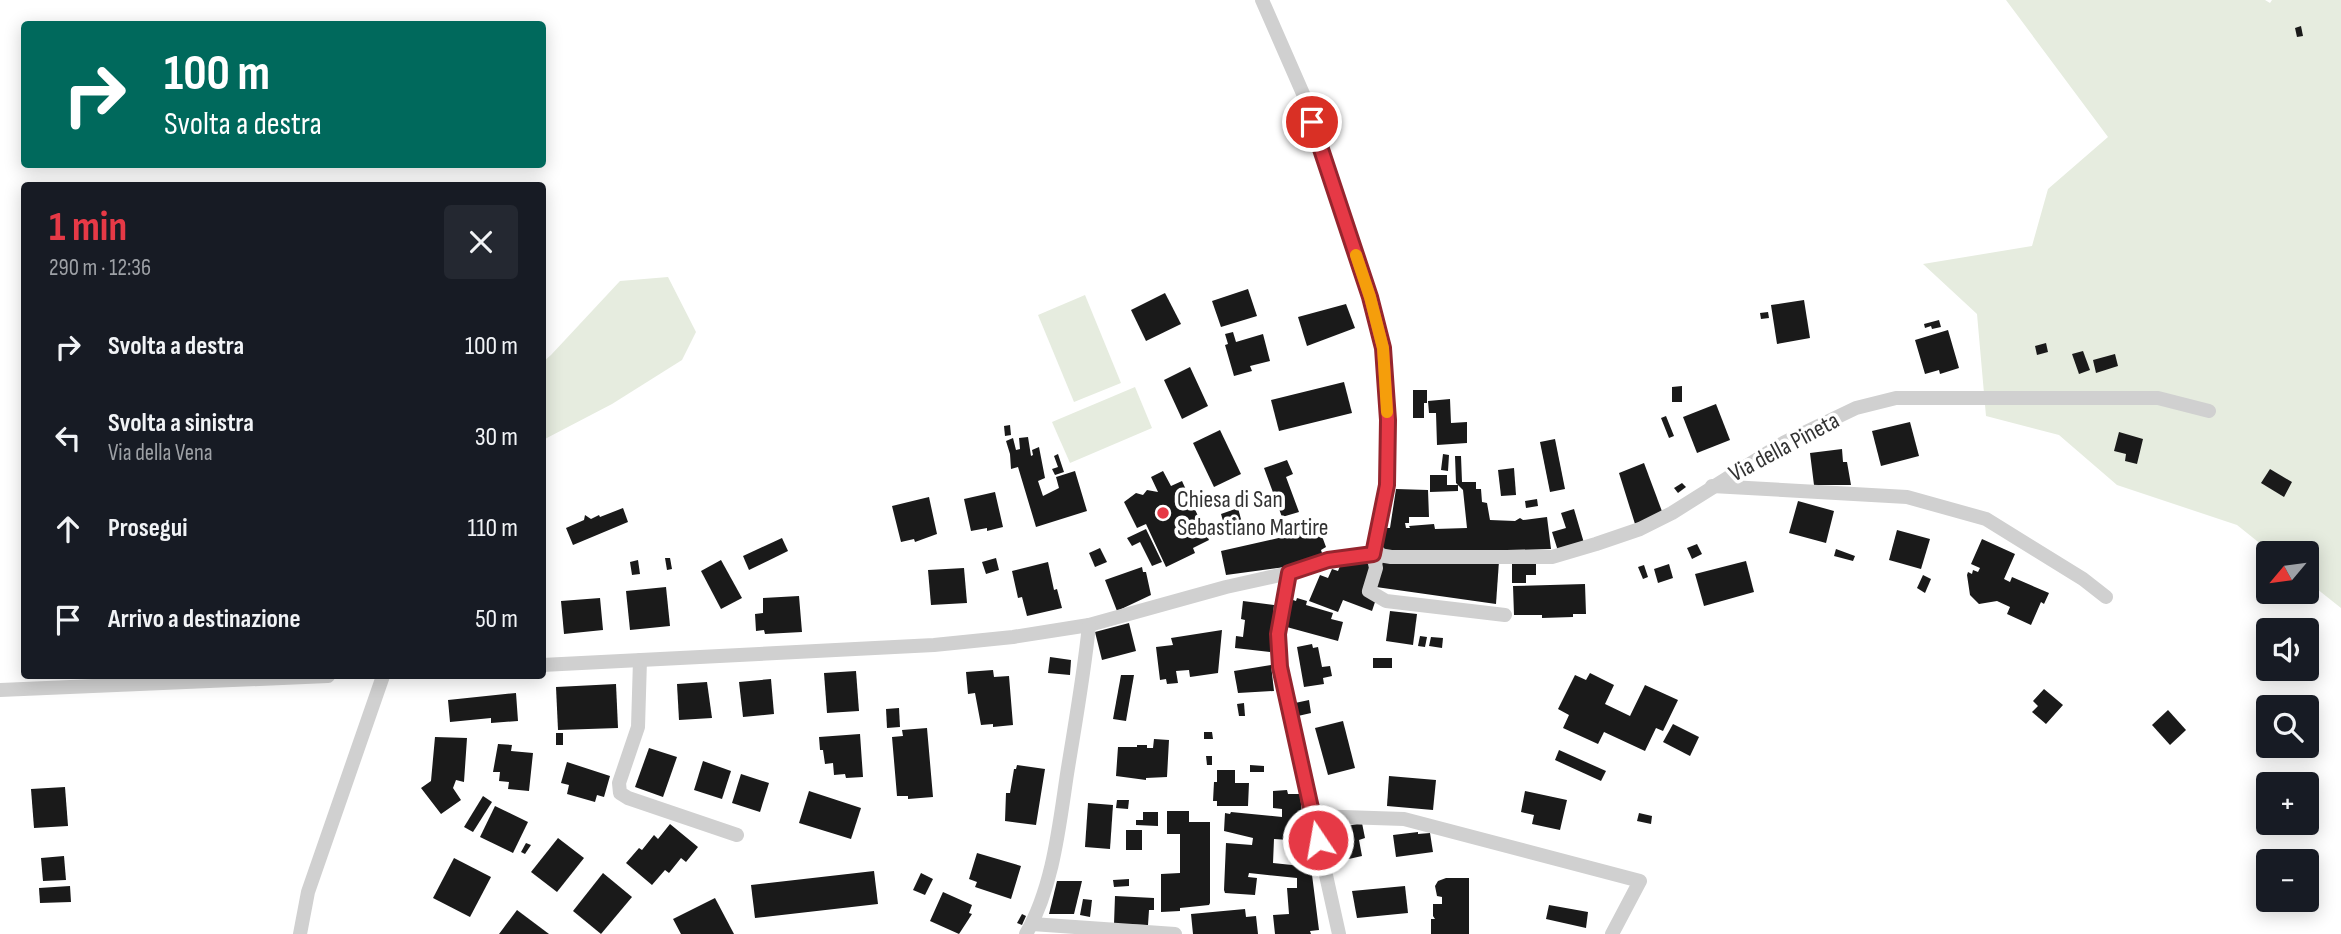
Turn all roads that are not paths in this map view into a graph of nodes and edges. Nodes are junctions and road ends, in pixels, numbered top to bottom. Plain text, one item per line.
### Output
1 (1262, 0) edge
2 (2209, 411) dead end
3 (1712, 486) junction
4 (1373, 554) junction
5 (1289, 573) junction
6 (2106, 597) dead end
7 (1505, 615) dead end
8 (1089, 625) junction
9 (640, 660) junction
10 (546, 665) edge
11 (258, 679) edge
12 (382, 679) edge
13 (0, 690) edge
14 (1313, 816) junction
15 (737, 835) dead end
16 (1029, 929) edge
17 (300, 934) edge
18 (1175, 934) edge
19 (1339, 934) edge
20 (1612, 934) edge

1 - 4 street
2 - 3 street, Via della Pineta
3 - 4 street, Via della Pineta
3 - 6 street
4 - 5 street, Via della Pineta
4 - 7 street
5 - 8 street, Via della Pineta
5 - 14 street
8 - 9 street, Via della Pineta
8 - 16 street
9 - 10 street, Via della Pineta
9 - 15 street
11 - 13 street
12 - 17 street
14 - 19 street
14 - 20 street
16 - 18 street

